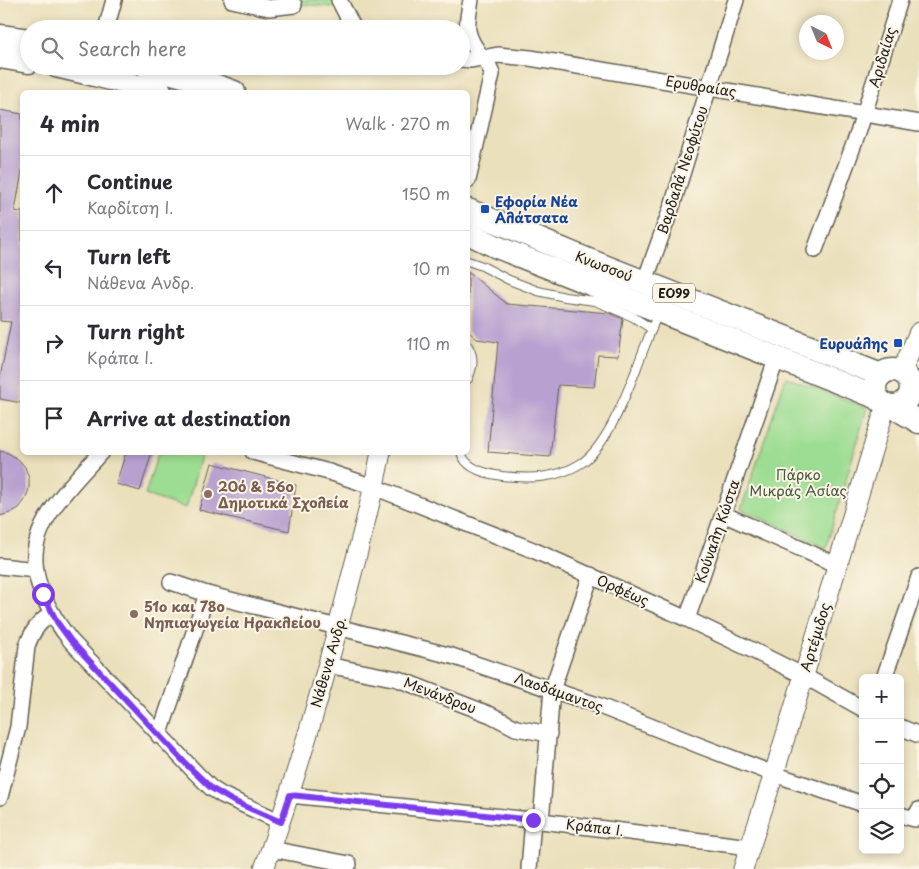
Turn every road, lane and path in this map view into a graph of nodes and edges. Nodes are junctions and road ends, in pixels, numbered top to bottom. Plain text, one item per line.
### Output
1 (114, 0) edge
2 (232, 0) edge
3 (339, 0) edge
4 (471, 0) edge
5 (736, 0) edge
6 (900, 0) edge
7 (294, 5) dead end
8 (108, 20) edge
9 (349, 20) edge
10 (468, 20) edge
11 (0, 36) edge
12 (20, 39) edge
13 (470, 40) edge
14 (0, 57) edge
15 (482, 58) junction
16 (20, 60) edge
17 (470, 60) edge
18 (94, 75) edge
19 (180, 75) edge
20 (709, 87) junction
21 (153, 90) edge
22 (228, 90) edge
23 (864, 114) junction
24 (919, 123) edge
25 (470, 171) edge
26 (470, 211) edge
27 (470, 235) edge
28 (815, 250) dead end
29 (470, 262) edge
30 (645, 281) junction
31 (656, 320) junction
32 (919, 332) edge
33 (470, 350) edge
34 (778, 357) junction
35 (470, 375) edge
36 (903, 383) edge
37 (885, 403) junction
38 (919, 422) edge
39 (98, 455) edge
40 (264, 455) edge
41 (380, 455) edge
42 (462, 455) edge
43 (374, 487) junction
44 (723, 514) junction
45 (837, 565) junction
46 (0, 566) edge
47 (36, 570) junction
48 (591, 575) junction
49 (919, 577) edge
50 (171, 582) dead end
51 (207, 594) junction
52 (52, 614) junction
53 (687, 619) junction
54 (338, 626) junction
55 (327, 665) junction
56 (885, 674) edge
57 (804, 676) junction
58 (552, 690) junction
59 (859, 707) edge
60 (904, 729) edge
61 (548, 734) junction
62 (919, 735) edge
63 (159, 736) junction
64 (7, 740) edge
65 (774, 774) junction
66 (290, 795) junction
67 (0, 797) edge
68 (859, 803) edge
69 (919, 810) edge
70 (904, 815) edge
71 (537, 820) junction
72 (281, 822) junction
73 (750, 847) junction
74 (271, 849) junction
75 (349, 864) dead end
76 (264, 869) edge
77 (529, 869) edge
78 (743, 869) edge

1 - 8 street
2 - 7 street
3 - 9 street
4 - 10 street
5 - 20 street, Βαρδαλά Νεοφύτου
6 - 23 street, Αριδαίας
11 - 12 main road
13 - 15 street
14 - 16 main road
15 - 17 street, Ερυθραίας
15 - 20 street, Ερυθραίας
15 - 25 street
18 - 21 main road
19 - 22 main road
20 - 23 street, Ερυθραίας
20 - 30 street, Βαρδαλά Νεοφύτου
23 - 24 street, Ερυθραίας
23 - 28 street, Αριδαίας
26 - 30 main road, Κνωσσού / ΕΟ99
27 - 31 main road, Κνωσσού / ΕΟ99
29 - 31 lane
30 - 36 main road, Κνωσσού / ΕΟ99
31 - 34 main road, Κνωσσού / ΕΟ99
31 - 42 lane
32 - 36 street
33 - 35 lane
34 - 37 main road, Κνωσσού / ΕΟ99
34 - 44 street, Κούναλη Κώστα
36 - 37 main road
36 - 37 main road
37 - 38 main road, Κνωσσού / ΕΟ99
37 - 45 street, Αρτέμιδος
39 - 47 street
40 - 43 street, Ορφέως
41 - 43 street, Νάθενα Ανδρ.
43 - 48 street, Ορφέως
43 - 54 street, Νάθενα Ανδρ.
44 - 45 street
44 - 53 street, Κούναλη Κώστα
45 - 57 street, Αρτέμιδος
46 - 47 street
47 - 52 street
48 - 53 street, Ορφέως
48 - 58 street
49 - 56 street
50 - 51 street, Λαοδάμαντος
51 - 54 street, Λαοδάμαντος
51 - 63 street
52 - 63 street
52 - 64 street
53 - 57 street, Ορφέως
54 - 55 street, Νάθενα Ανδρ.
54 - 58 street, Λαοδάμαντος
55 - 61 street, Μενάνδρου
55 - 66 street, Νάθενα Ανδρ.
57 - 59 street, Ορφέως
57 - 65 street, Αρτέμιδος
58 - 61 street
58 - 65 street, Λαοδάμαντος
60 - 62 street
61 - 71 street
63 - 72 street
64 - 67 street
65 - 68 street, Λαοδάμαντος
65 - 73 street, Αρτέμιδος
66 - 71 street, Κράπα Ι.
66 - 72 street, Νάθενα Ανδρ.
69 - 70 street
71 - 73 street, Κράπα Ι.
71 - 77 street
72 - 74 street, Νάθενα Ανδρ.
73 - 78 street, Αρτέμιδος
74 - 75 street
74 - 76 street, Νάθενα Ανδρ.

